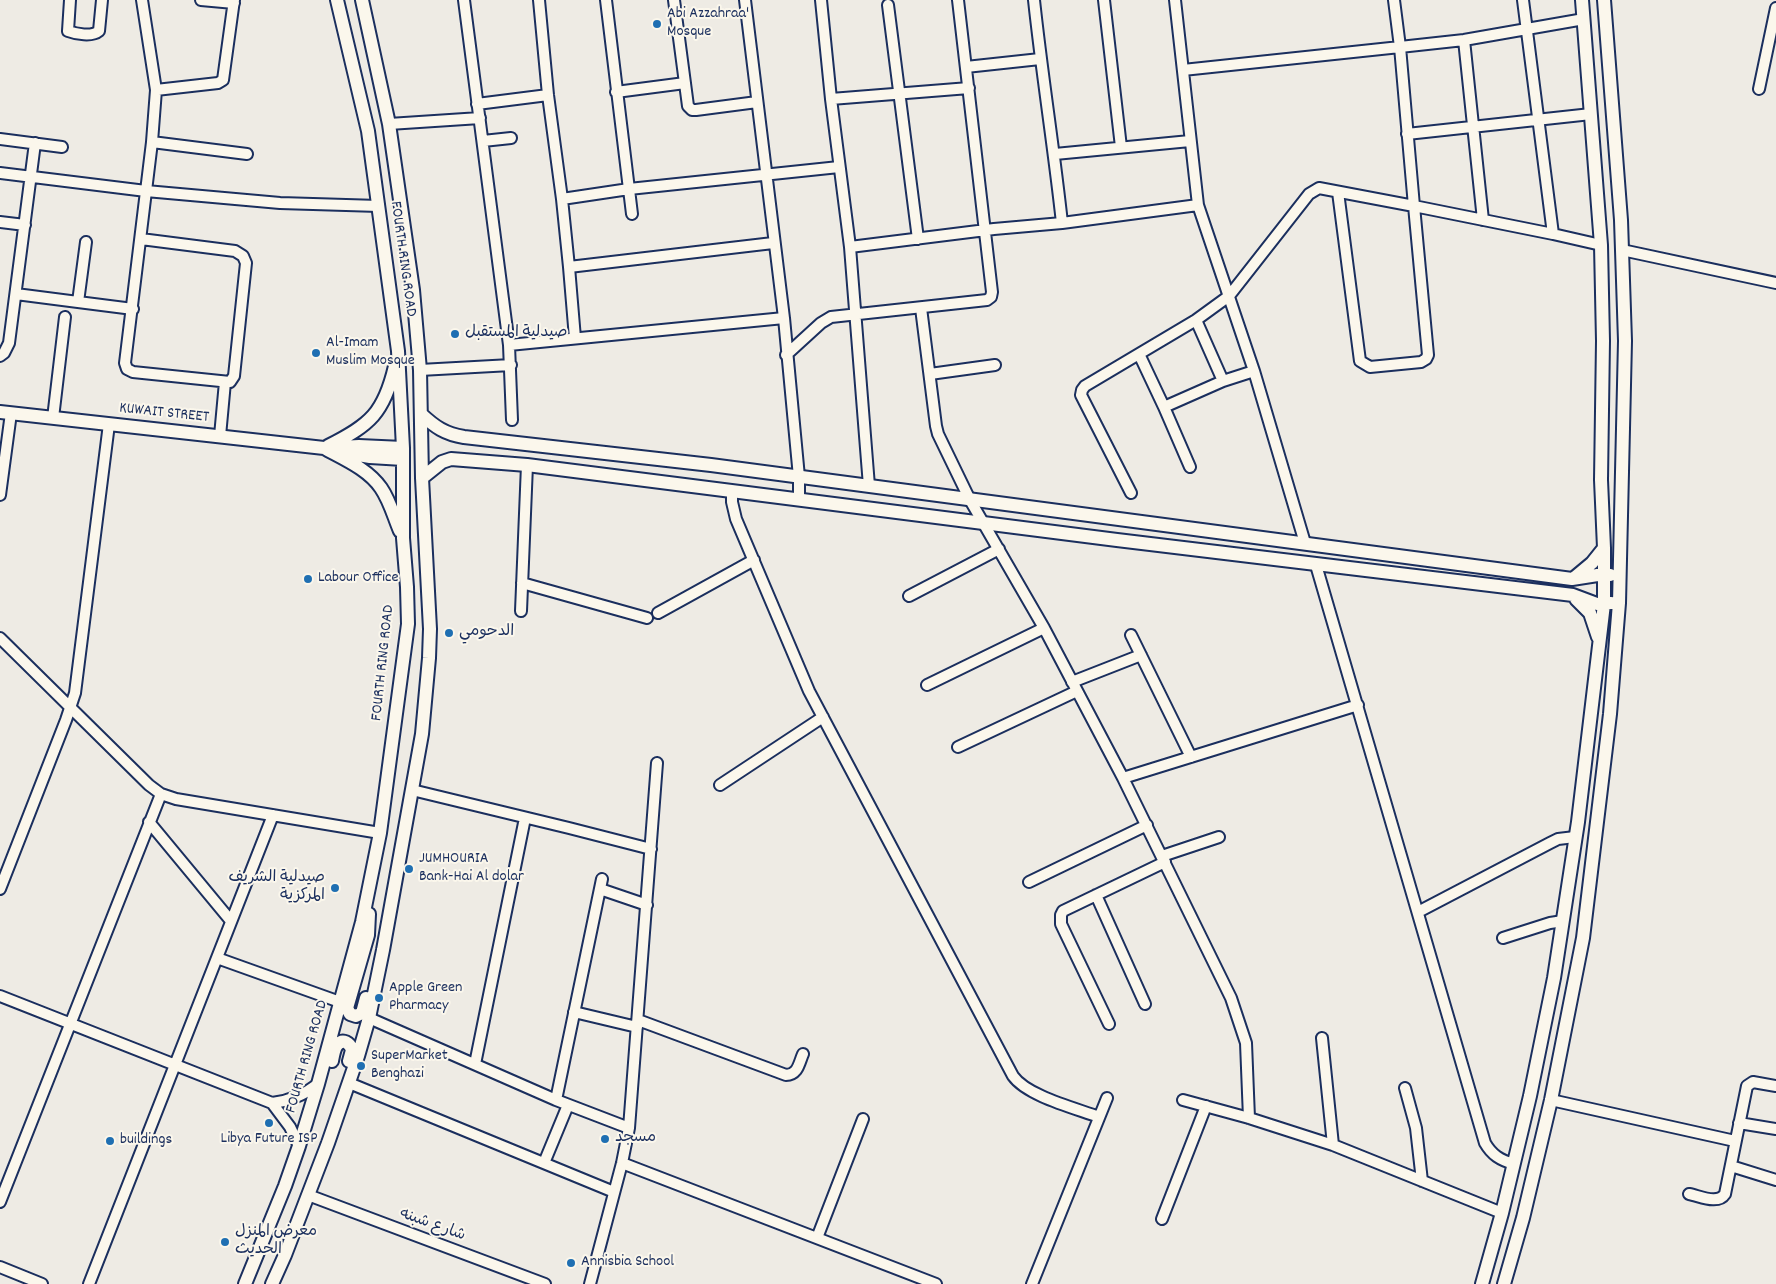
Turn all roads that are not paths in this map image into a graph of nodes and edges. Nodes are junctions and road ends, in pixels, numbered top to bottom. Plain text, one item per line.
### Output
1 (70, 0) edge
2 (102, 0) edge
3 (142, 0) edge
4 (202, 0) edge
5 (337, 0) edge
6 (362, 0) edge
7 (464, 0) edge
8 (539, 0) edge
9 (606, 0) edge
10 (674, 0) edge
11 (745, 0) edge
12 (821, 0) edge
13 (958, 0) edge
14 (1034, 0) edge
15 (1104, 0) edge
16 (1175, 0) edge
17 (1394, 0) edge
18 (1523, 0) edge
19 (1582, 0) edge
20 (1604, 0) edge
21 (234, 1) edge
22 (888, 5) dead end
23 (1776, 8) edge
24 (1584, 19) junction
25 (1526, 30) junction
26 (1464, 40) junction
27 (1400, 47) junction
28 (1040, 59) junction
29 (966, 67) junction
30 (1183, 70) junction
31 (685, 84) junction
32 (969, 88) junction
33 (1759, 89) dead end
34 (156, 90) junction
35 (616, 92) junction
36 (900, 93) junction
37 (548, 95) junction
38 (830, 99) junction
39 (758, 102) junction
40 (478, 104) junction
41 (1591, 114) junction
42 (480, 118) junction
43 (1539, 120) junction
44 (389, 124) junction
45 (1473, 127) junction
46 (1407, 134) junction
47 (511, 138) dead end
48 (0, 139) edge
49 (1190, 140) junction
50 (483, 141) junction
51 (152, 142) junction
52 (35, 143) junction
53 (62, 147) dead end
54 (1121, 147) junction
55 (247, 154) dead end
56 (1055, 154) junction
57 (839, 167) junction
58 (0, 173) edge
59 (765, 174) junction
60 (31, 177) junction
61 (629, 189) junction
62 (146, 191) junction
63 (1338, 192) junction
64 (562, 199) junction
65 (1198, 204) junction
66 (379, 206) junction
67 (1414, 206) junction
68 (632, 214) dead end
69 (1483, 220) junction
70 (0, 222) edge
71 (1062, 223) junction
72 (24, 225) junction
73 (986, 230) junction
74 (1553, 234) junction
75 (141, 239) junction
76 (918, 239) junction
77 (86, 242) dead end
78 (774, 244) junction
79 (1601, 245) junction
80 (850, 247) junction
81 (1622, 250) junction
82 (569, 267) junction
83 (1776, 284) edge
84 (16, 294) junction
85 (1229, 296) junction
86 (78, 302) junction
87 (920, 308) junction
88 (133, 309) junction
89 (855, 314) junction
90 (65, 317) dead end
91 (784, 318) junction
92 (1196, 320) junction
93 (575, 338) junction
94 (509, 345) junction
95 (398, 351) junction
96 (1139, 354) junction
97 (786, 355) junction
98 (0, 356) edge
99 (511, 365) junction
100 (995, 365) dead end
101 (420, 370) junction
102 (1254, 371) junction
103 (930, 374) junction
104 (1223, 381) junction
105 (225, 382) junction
106 (1164, 407) junction
107 (6, 413) edge
108 (422, 414) junction
109 (52, 418) junction
110 (512, 420) dead end
111 (109, 424) junction
112 (220, 436) junction
113 (324, 448) junction
114 (403, 454) junction
115 (527, 466) junction
116 (1190, 467) dead end
117 (799, 477) junction
118 (422, 478) junction
119 (869, 486) junction
120 (732, 491) junction
121 (1131, 493) dead end
122 (0, 495) edge
123 (799, 500) junction
124 (970, 500) junction
125 (983, 523) junction
126 (403, 538) junction
127 (1305, 543) junction
128 (1604, 548) junction
129 (999, 549) junction
130 (754, 560) junction
131 (1316, 565) junction
132 (1604, 574) junction
133 (1572, 578) junction
134 (1620, 578) junction
135 (522, 583) junction
136 (1573, 595) junction
137 (909, 596) dead end
138 (1619, 603) junction
139 (1604, 604) junction
140 (521, 611) dead end
141 (658, 613) dead end
142 (647, 618) dead end
143 (1044, 628) junction
144 (1131, 635) dead end
145 (0, 638) edge
146 (1599, 641) junction
147 (1141, 655) junction
148 (927, 685) dead end
149 (1075, 686) junction
150 (1358, 705) junction
151 (71, 707) junction
152 (823, 717) junction
153 (958, 747) dead end
154 (1191, 756) junction
155 (657, 763) dead end
156 (1123, 778) junction
157 (720, 785) dead end
158 (412, 790) junction
159 (161, 794) junction
160 (273, 815) junction
161 (525, 818) junction
162 (150, 822) junction
163 (1147, 825) junction
164 (380, 833) junction
165 (1219, 837) dead end
166 (1576, 837) junction
167 (651, 849) junction
168 (1164, 859) junction
169 (1029, 882) dead end
170 (0, 889) edge
171 (1096, 895) junction
172 (366, 902) junction
173 (647, 905) junction
174 (1418, 912) junction
175 (1563, 921) junction
176 (231, 922) junction
177 (1503, 938) dead end
178 (382, 956) junction
179 (217, 958) junction
180 (0, 996) edge
181 (340, 1002) junction
182 (1145, 1004) dead end
183 (574, 1012) junction
184 (369, 1018) junction
185 (70, 1023) junction
186 (638, 1023) junction
187 (1109, 1024) dead end
188 (1322, 1038) dead end
189 (802, 1054) dead end
190 (175, 1064) junction
191 (475, 1064) junction
192 (349, 1083) junction
193 (318, 1084) junction
194 (1776, 1086) edge
195 (1405, 1088) dead end
196 (1106, 1098) dead end
197 (556, 1100) junction
198 (1183, 1100) dead end
199 (1551, 1100) junction
200 (272, 1103) junction
201 (568, 1104) junction
202 (1206, 1106) junction
203 (1099, 1117) junction
204 (1249, 1118) junction
205 (863, 1119) dead end
206 (306, 1123) junction
207 (1739, 1123) junction
208 (629, 1128) junction
209 (1776, 1129) edge
210 (1735, 1141) junction
211 (328, 1143) junction
212 (1333, 1145) junction
213 (299, 1146) junction
214 (544, 1163) junction
215 (622, 1163) junction
216 (1514, 1164) junction
217 (1731, 1166) junction
218 (1776, 1180) edge
219 (1422, 1181) junction
220 (614, 1192) junction
221 (1689, 1194) dead end
222 (308, 1195) junction
223 (0, 1202) edge
224 (1502, 1213) junction
225 (1162, 1219) dead end
226 (817, 1238) junction
227 (0, 1267) edge
228 (42, 1284) edge
229 (89, 1284) edge
230 (245, 1284) edge
231 (272, 1284) edge
232 (545, 1284) edge
233 (590, 1284) edge
234 (936, 1284) edge
235 (1032, 1284) edge
236 (1482, 1284) edge
237 (1504, 1284) edge

1 - 2 street
3 - 34 street
4 - 21 street
5 - 66 main road, FOURTH RING ROAD
6 - 44 main road, FOURTH RING ROAD
7 - 40 street
8 - 37 street
9 - 35 street
10 - 31 street
11 - 39 street
12 - 38 street
13 - 29 street
14 - 28 street
15 - 54 street
16 - 30 street
17 - 27 street
18 - 25 street
19 - 24 main road
20 - 81 main road
21 - 34 street
22 - 36 street
23 - 33 street
24 - 25 street
24 - 41 main road
25 - 26 street
25 - 43 street
26 - 27 street
26 - 45 street
27 - 30 street
27 - 46 street
28 - 29 street
28 - 56 street
29 - 32 street
30 - 49 street
31 - 35 street
31 - 39 street
32 - 36 street
32 - 73 street
34 - 51 street
35 - 61 street
36 - 38 street
36 - 76 street
37 - 40 street
37 - 64 street
38 - 57 street
39 - 59 street
40 - 42 street
41 - 43 street
41 - 79 main road
42 - 44 street
42 - 50 street
43 - 45 street
43 - 74 street
44 - 101 main road, FOURTH RING ROAD
45 - 46 street
45 - 69 street
46 - 67 street
47 - 50 street
48 - 52 street
49 - 54 street
49 - 65 street
50 - 94 street
51 - 55 street
51 - 62 street
52 - 53 street
52 - 60 street
54 - 56 street
56 - 71 street
57 - 59 street
57 - 80 street
58 - 60 street
59 - 61 street
59 - 78 street
60 - 62 street
60 - 72 street
61 - 64 street
61 - 68 street
62 - 66 street
62 - 75 street
63 - 67 street
63 - 67 street
63 - 85 street
64 - 82 street
65 - 71 street
65 - 85 street
66 - 95 main road, FOURTH RING ROAD
67 - 69 street
69 - 74 street
70 - 72 street
71 - 73 street
72 - 84 street
73 - 76 street
73 - 87 street
74 - 79 street
75 - 88 street
75 - 105 street
76 - 80 street
77 - 86 street
78 - 82 street
78 - 91 street
79 - 128 main road
80 - 89 street
81 - 83 street
81 - 134 main road
82 - 93 street
84 - 86 street
84 - 98 street
85 - 92 street
85 - 102 street
86 - 88 street
87 - 89 street
87 - 103 street
88 - 105 street
89 - 97 street
89 - 119 street
90 - 109 street
91 - 93 street
91 - 97 street
92 - 96 street
92 - 104 street
93 - 94 street
94 - 99 street
95 - 113 main road
95 - 114 main road, FOURTH RING ROAD
96 - 106 street
96 - 121 street
97 - 117 street
99 - 101 street
99 - 110 street
100 - 103 street
101 - 108 main road, FOURTH RING ROAD
102 - 104 street
102 - 127 street
103 - 124 street
104 - 106 street
105 - 112 street
106 - 116 street
107 - 109 main road, KUWAIT STREET
107 - 122 street
108 - 117 main road
108 - 118 main road, FOURTH RING ROAD
109 - 111 main road, KUWAIT STREET
111 - 112 main road, KUWAIT STREET
111 - 151 street
112 - 113 main road, KUWAIT STREET
113 - 114 main road
113 - 126 main road
114 - 126 main road, FOURTH RING ROAD
115 - 118 main road
115 - 120 main road
115 - 135 street
117 - 119 main road
117 - 123 street
118 - 158 main road, FOURTH RING ROAD
119 - 124 main road
120 - 123 main road
120 - 130 street
123 - 125 main road
124 - 125 street
124 - 127 main road
125 - 129 street
125 - 131 main road
126 - 164 main road, FOURTH RING ROAD
127 - 133 main road
128 - 132 main road
128 - 133 main road
129 - 137 street
129 - 143 street
130 - 141 street
130 - 152 street
131 - 136 main road
131 - 150 street
132 - 133 main road
132 - 134 main road
132 - 139 main road
133 - 136 main road
134 - 138 main road
135 - 140 street
135 - 142 street
136 - 139 main road
136 - 146 main road
138 - 139 main road
138 - 199 main road
139 - 146 main road
143 - 148 street
143 - 149 street
144 - 147 street
145 - 151 street
146 - 166 main road
147 - 149 street
147 - 154 street
149 - 153 street
149 - 156 street
150 - 154 street
150 - 174 street
151 - 159 street
151 - 170 street
152 - 157 street
152 - 203 street
154 - 156 street
155 - 167 street
156 - 163 street
158 - 161 street
158 - 178 main road, FOURTH RING ROAD
159 - 160 street
159 - 162 street
160 - 164 street
160 - 176 street
161 - 167 street
161 - 191 street
162 - 176 street
162 - 185 street
163 - 168 street
163 - 169 street
164 - 172 main road, FOURTH RING ROAD
165 - 168 street
166 - 174 street
166 - 175 main road
167 - 173 street
168 - 171 street
168 - 204 street
171 - 182 street
171 - 187 street
172 - 178 main road
172 - 181 main road, FOURTH RING ROAD
173 - 183 street
173 - 186 street
174 - 216 street
175 - 177 street
175 - 216 main road
176 - 179 street
178 - 184 main road, FOURTH RING ROAD
179 - 181 street
179 - 190 street
180 - 185 street
181 - 193 main road, FOURTH RING ROAD
183 - 186 street
183 - 197 street
184 - 191 street
184 - 192 main road, FOURTH RING ROAD
185 - 190 street
185 - 223 street
186 - 189 street
186 - 208 street
188 - 212 street
190 - 200 street
190 - 229 street
191 - 197 street
192 - 211 main road, FOURTH RING ROAD
192 - 214 street
193 - 200 street
193 - 206 main road, FOURTH RING ROAD
194 - 207 street
195 - 219 street
196 - 203 street
197 - 201 street
198 - 202 street
199 - 210 street
199 - 237 main road
200 - 213 street
201 - 208 street
201 - 214 street
202 - 204 street
202 - 225 street
203 - 235 street
204 - 212 street
205 - 226 street
206 - 211 main road
206 - 213 main road, FOURTH RING ROAD
207 - 209 street
207 - 210 street
208 - 215 street
210 - 217 street
211 - 222 main road, FOURTH RING ROAD
212 - 219 street
213 - 230 main road, FOURTH RING ROAD
214 - 220 street
215 - 220 street
215 - 226 street
216 - 224 main road
217 - 218 street
217 - 221 street
219 - 224 street
220 - 233 street
222 - 231 main road, FOURTH RING ROAD
222 - 232 street, شارع شبنه
224 - 236 main road
226 - 234 street
227 - 228 street

